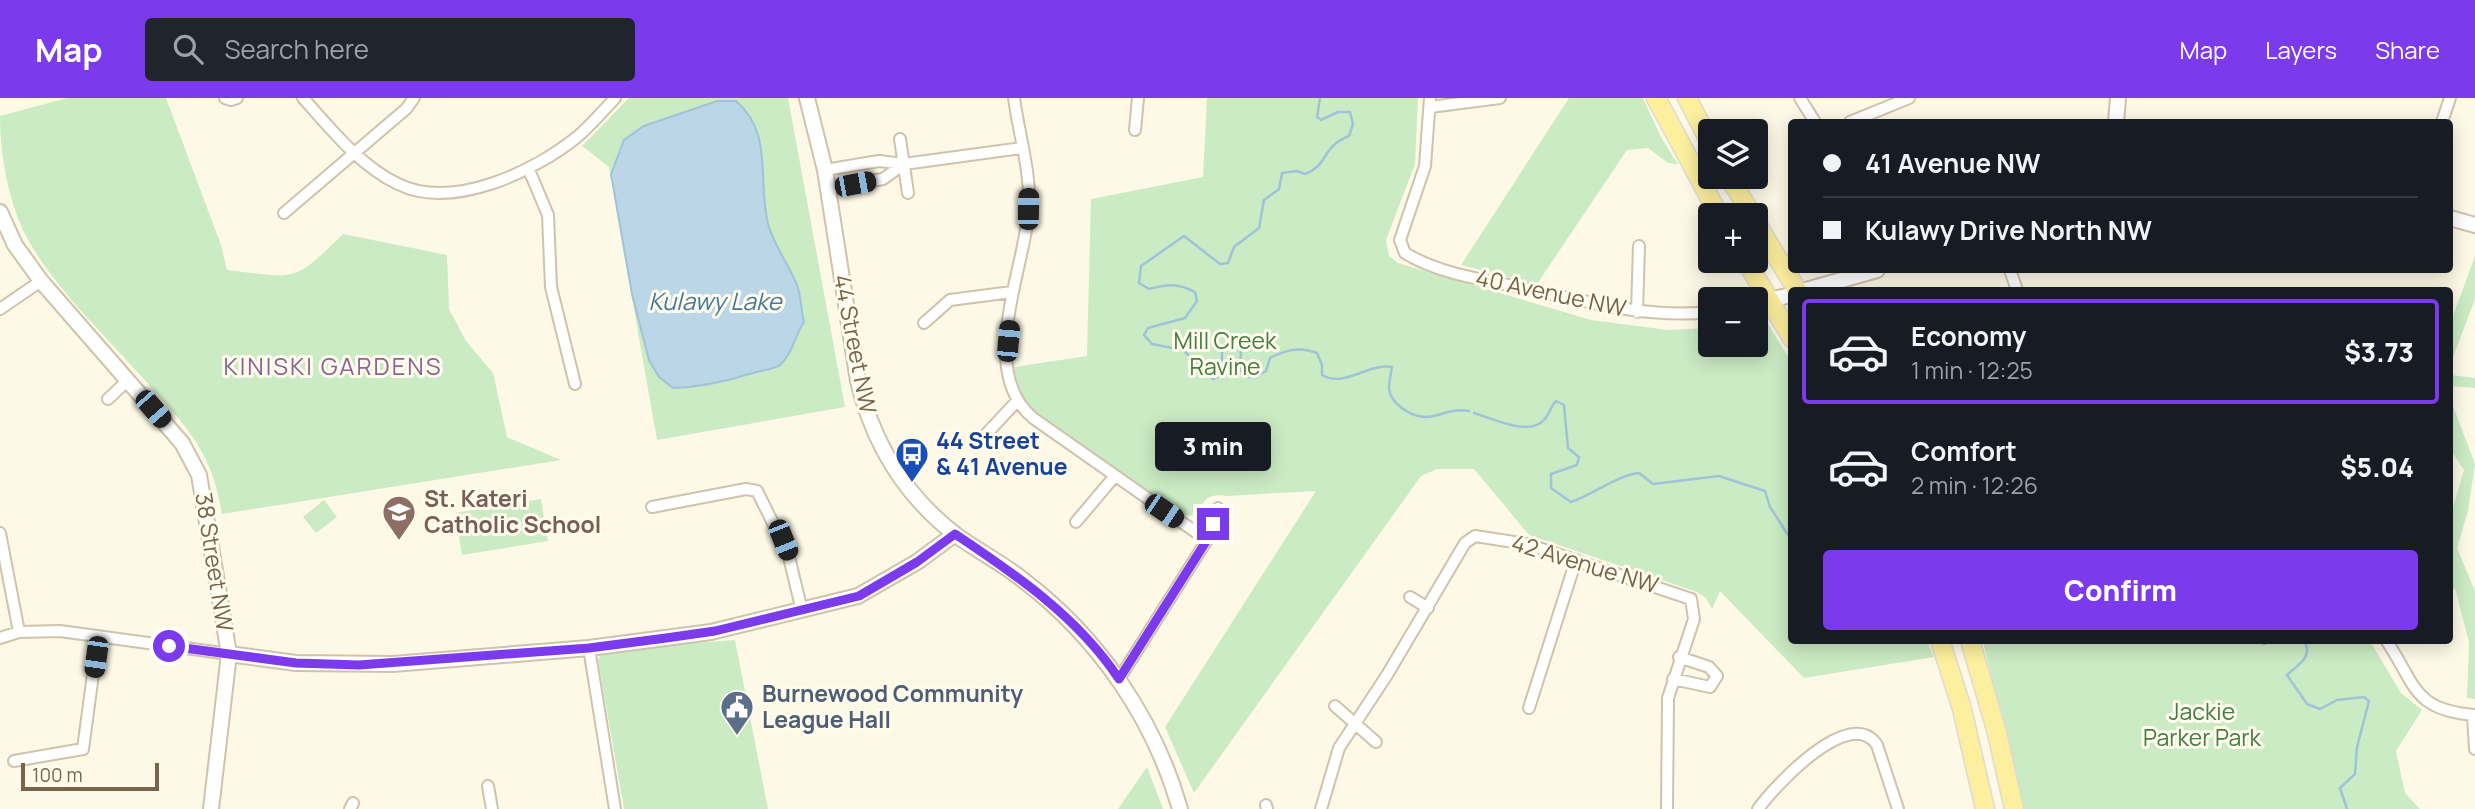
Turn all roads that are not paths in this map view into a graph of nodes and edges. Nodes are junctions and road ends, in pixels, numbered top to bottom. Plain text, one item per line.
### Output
1 (225, 98) edge
2 (237, 98) edge
3 (303, 98) edge
4 (414, 98) edge
5 (615, 98) edge
6 (807, 98) edge
7 (1014, 98) edge
8 (1138, 98) edge
9 (1500, 98) edge
10 (1656, 98) edge
11 (1687, 98) edge
12 (1800, 98) edge
13 (1909, 98) edge
14 (2118, 98) edge
15 (2450, 98) edge
16 (1430, 103) edge
17 (1698, 119) edge
18 (1813, 119) edge
19 (1857, 119) edge
20 (2116, 119) edge
21 (2443, 119) edge
22 (1135, 130) dead end
23 (900, 139) dead end
24 (1022, 148) junction
25 (353, 151) junction
26 (904, 164) junction
27 (529, 170) junction
28 (825, 170) junction
29 (828, 189) junction
30 (908, 193) dead end
31 (1713, 203) edge
32 (0, 212) edge
33 (284, 213) dead end
34 (2453, 219) edge
35 (2475, 225) edge
36 (1768, 242) edge
37 (1639, 246) dead end
38 (1866, 273) edge
39 (41, 281) junction
40 (1795, 287) edge
41 (1817, 287) edge
42 (1012, 292) junction
43 (1788, 296) edge
44 (1768, 300) edge
45 (1768, 308) edge
46 (0, 309) edge
47 (1637, 312) junction
48 (1698, 314) edge
49 (925, 323) dead end
50 (1788, 333) edge
51 (127, 381) junction
52 (575, 384) dead end
53 (108, 399) dead end
54 (1017, 401) junction
55 (976, 444) dead end
56 (1114, 477) junction
57 (652, 507) dead end
58 (1218, 508) dead end
59 (1076, 522) dead end
60 (0, 533) edge
61 (955, 534) junction
62 (1207, 540) junction
63 (1576, 561) junction
64 (1410, 597) dead end
65 (1428, 608) junction
66 (802, 611) junction
67 (19, 632) junction
68 (98, 637) junction
69 (0, 638) edge
70 (1941, 644) edge
71 (1971, 644) edge
72 (2393, 644) edge
73 (589, 648) junction
74 (229, 654) junction
75 (1679, 657) junction
76 (1673, 678) junction
77 (1119, 679) junction
78 (1335, 706) dead end
79 (1529, 708) dead end
80 (2474, 716) edge
81 (1357, 723) junction
82 (1376, 743) dead end
83 (2475, 749) edge
84 (14, 761) dead end
85 (488, 786) dead end
86 (211, 809) edge
87 (492, 809) edge
88 (615, 809) edge
89 (1180, 809) edge
90 (1321, 809) edge
91 (1667, 809) edge
92 (1758, 809) edge
93 (1898, 809) edge
94 (1986, 809) edge
95 (2014, 809) edge

1 - 2 street
3 - 25 street
4 - 25 street
5 - 27 street
6 - 28 street, 44 Street NW
7 - 24 street
8 - 22 street
9 - 16 street
10 - 31 main road
11 - 17 main road
12 - 18 street
13 - 19 street
14 - 20 street
15 - 21 street
16 - 47 street, 40 Avenue NW
23 - 26 street
24 - 26 street
24 - 42 street
25 - 27 street
25 - 33 street
26 - 28 street
26 - 29 street
26 - 30 street
27 - 52 street
28 - 29 street, 44 Street NW
29 - 61 street, 44 Street NW
32 - 39 street, 38 Street NW
34 - 35 street
36 - 40 main road
37 - 47 street
38 - 41 street
39 - 46 street
39 - 51 street, 38 Street NW
42 - 49 street
42 - 54 street
43 - 44 street
45 - 50 main road
47 - 48 street, 40 Avenue NW
51 - 53 street
51 - 74 street, 38 Street NW
54 - 55 street
54 - 56 street
56 - 59 street
56 - 62 street
57 - 66 street
58 - 62 street
60 - 67 street
61 - 66 street
61 - 77 street, 44 Street NW
62 - 77 street
63 - 65 street, 42 Avenue NW
63 - 75 street, 42 Avenue NW
63 - 79 street
64 - 65 street
65 - 81 street
66 - 73 street
67 - 68 street
67 - 69 street
68 - 74 street
68 - 84 street
70 - 94 main road
71 - 95 main road
72 - 80 street
73 - 74 street
73 - 88 street
74 - 86 street, 38 Street NW
75 - 76 street
75 - 76 street
76 - 91 street
77 - 89 street, 44 Street NW
78 - 81 street
80 - 83 street
81 - 82 street
81 - 90 street
85 - 87 street
92 - 93 street

